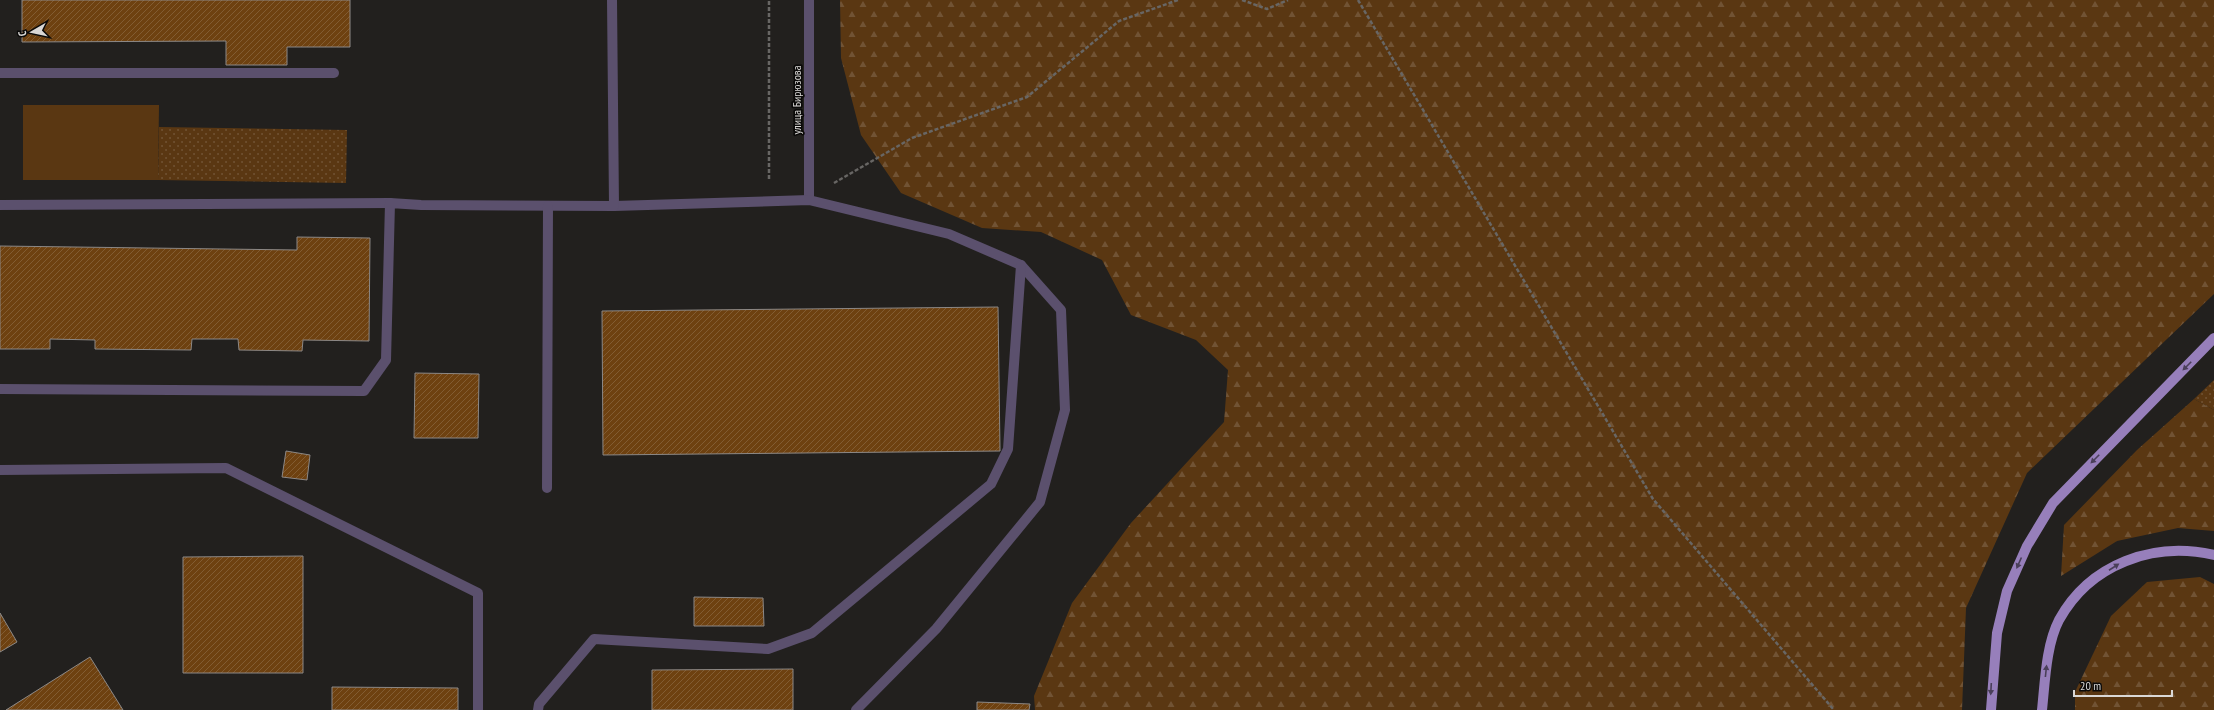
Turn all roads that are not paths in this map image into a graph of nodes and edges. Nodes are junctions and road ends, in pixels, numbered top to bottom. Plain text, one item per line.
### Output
1 (612, 0) edge
2 (809, 0) edge
3 (0, 73) edge
4 (334, 73) dead end
5 (809, 200) junction
6 (390, 202) junction
7 (0, 205) edge
8 (548, 206) junction
9 (614, 206) junction
10 (1021, 265) junction
11 (2214, 338) edge
12 (0, 389) edge
13 (0, 470) edge
14 (547, 488) dead end
15 (2214, 555) edge
16 (478, 710) edge
17 (538, 710) edge
18 (856, 710) edge
19 (1991, 710) edge
20 (2042, 710) edge

1 - 9 street
2 - 5 street, улица Бирюзова
3 - 4 street
5 - 9 street
5 - 10 street
6 - 7 street
6 - 8 street
6 - 12 street
8 - 9 street
8 - 14 street
10 - 17 street
10 - 18 street
11 -> 19 main road
13 - 16 street
20 -> 15 main road

